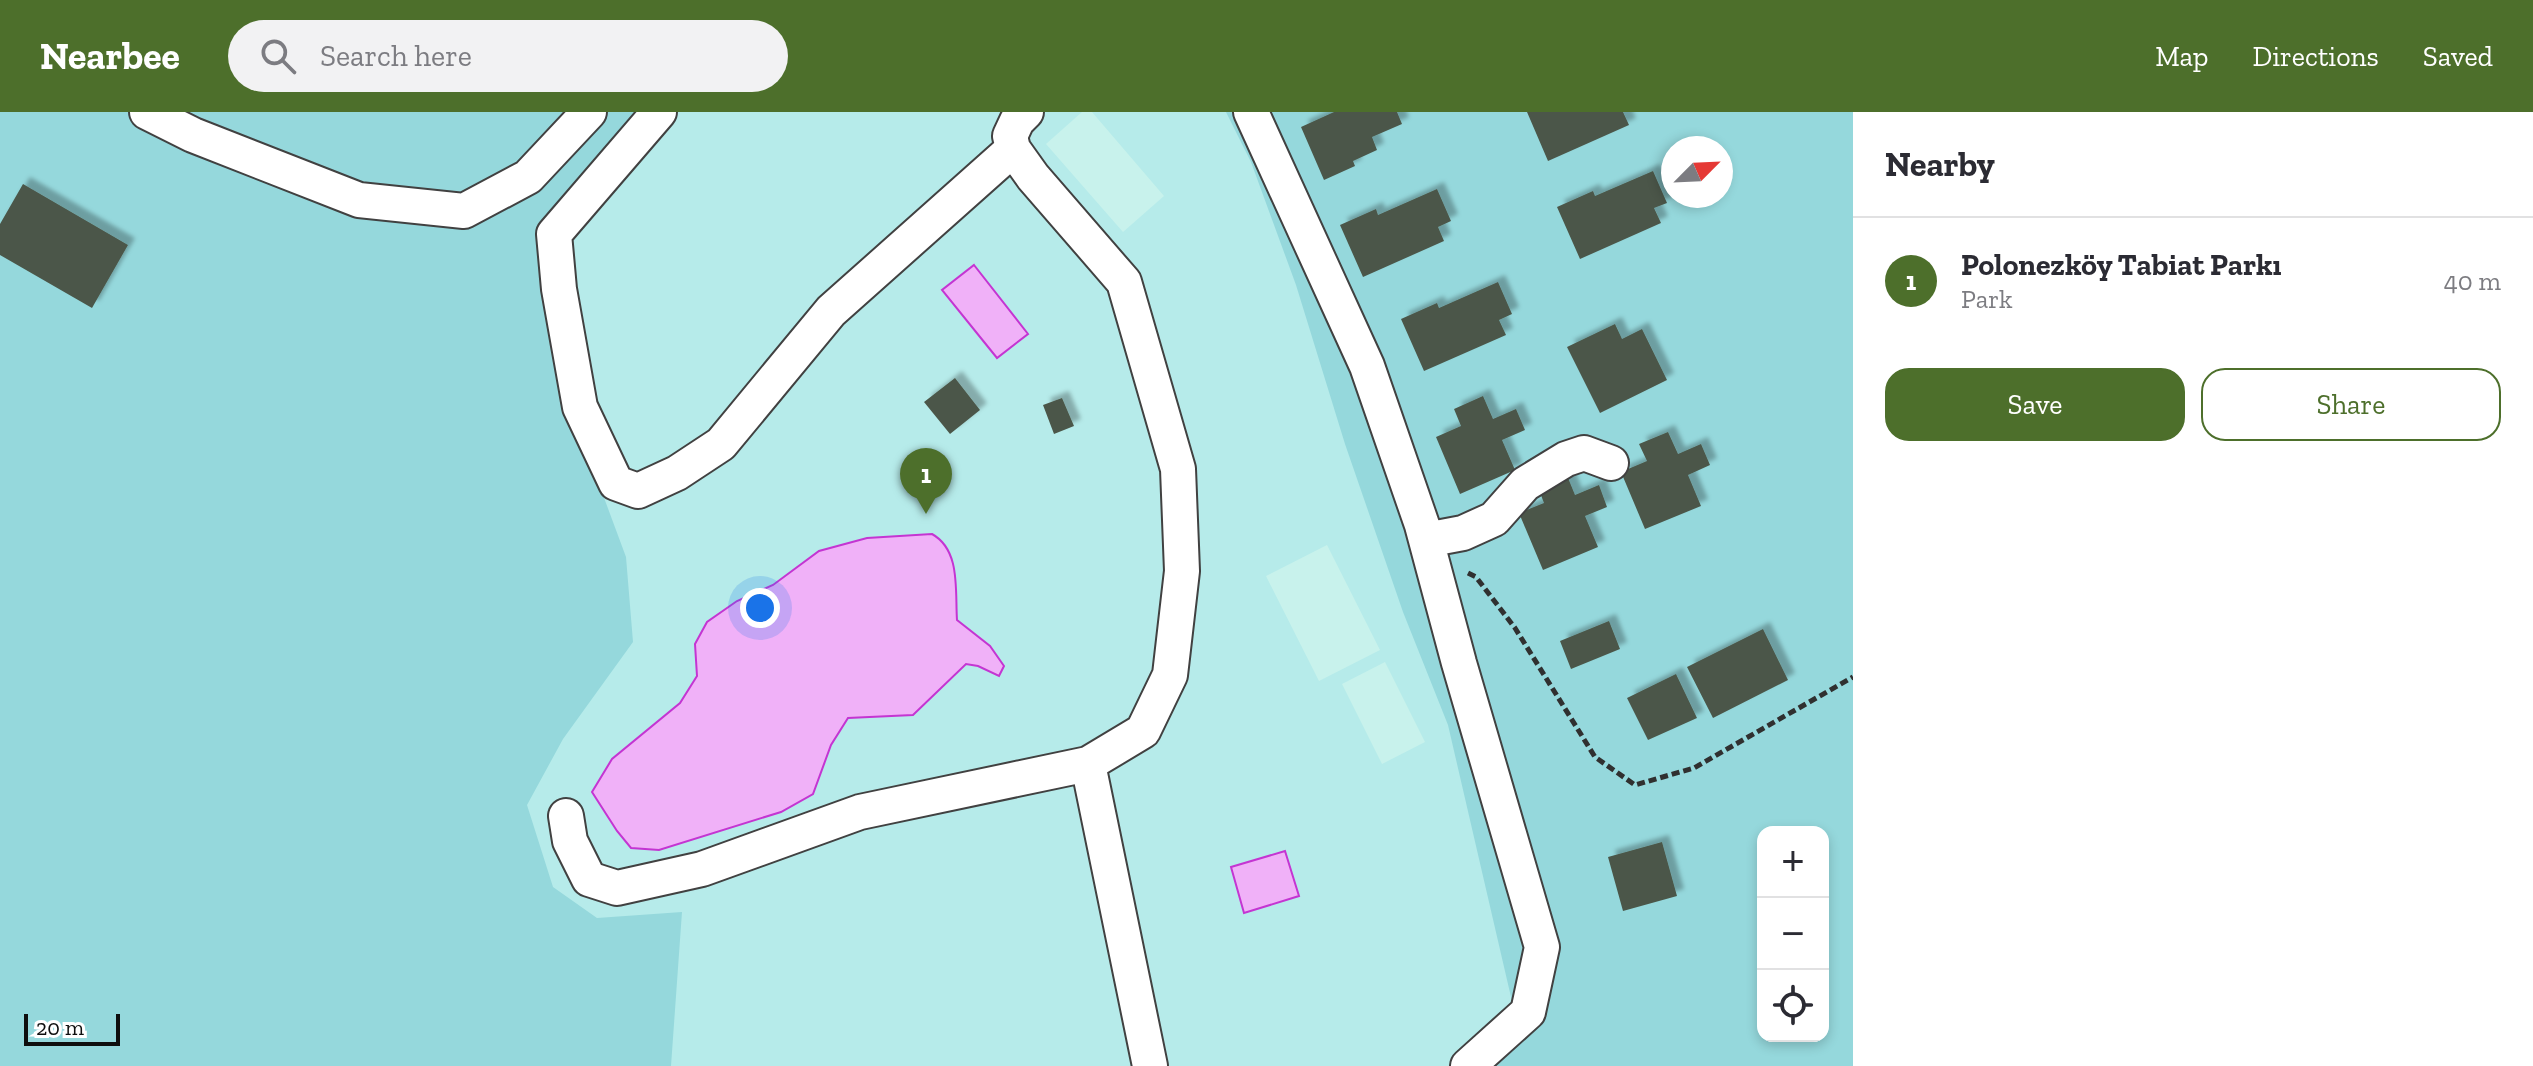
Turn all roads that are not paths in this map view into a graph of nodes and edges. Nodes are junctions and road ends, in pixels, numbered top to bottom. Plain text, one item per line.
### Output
1 (147, 112) edge
2 (589, 112) edge
3 (659, 112) edge
4 (1026, 112) edge
5 (1251, 112) edge
6 (1013, 149) junction
7 (1611, 463) dead end
8 (1428, 548) junction
9 (1088, 764) junction
10 (566, 816) dead end
11 (1150, 1066) edge
12 (1468, 1066) edge

1 - 2 street
3 - 6 street
4 - 6 street
5 - 8 street
6 - 9 street
7 - 8 street
8 - 12 street
9 - 10 street
9 - 11 street

